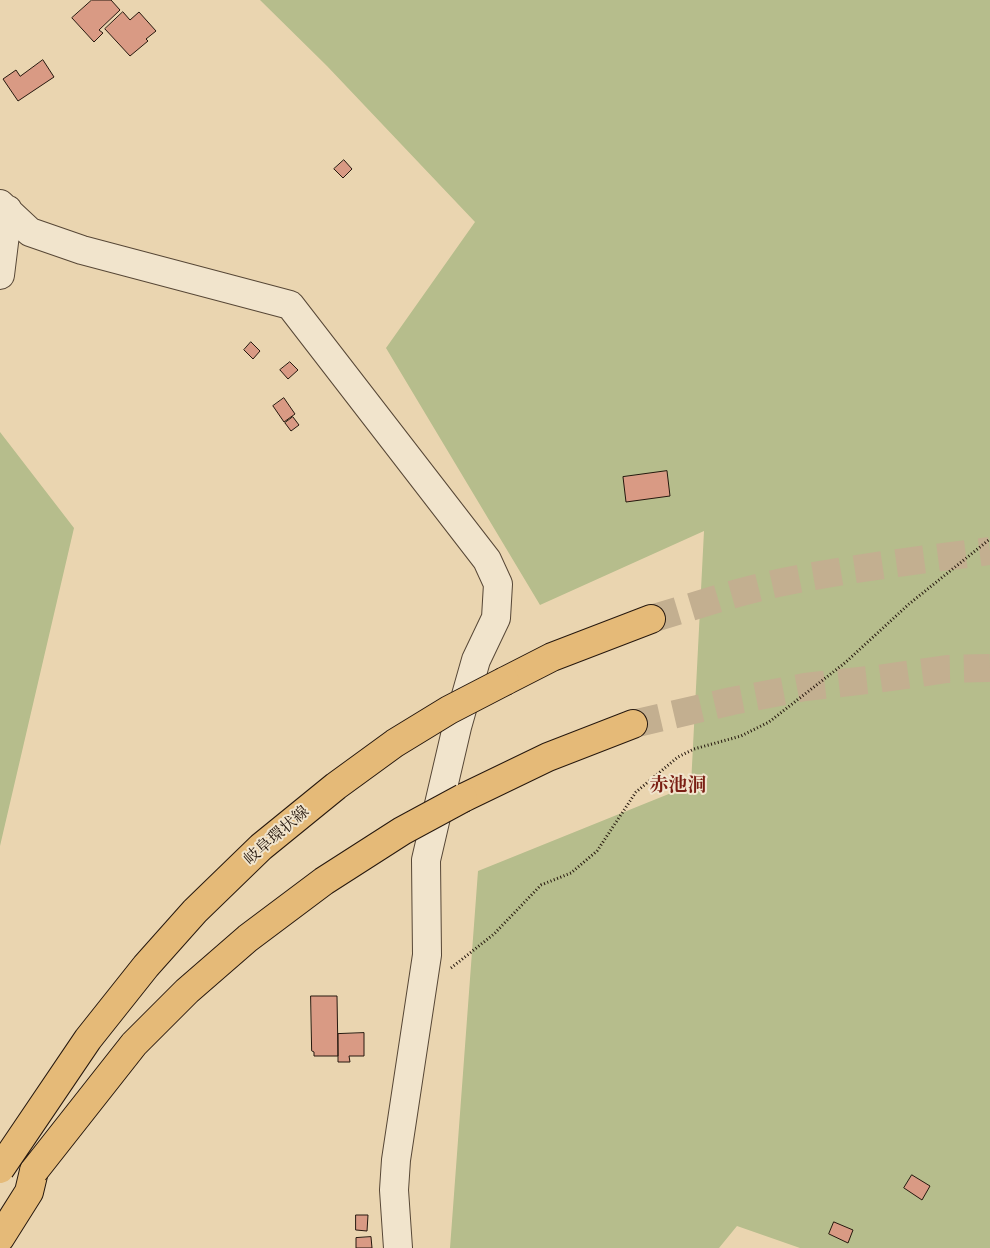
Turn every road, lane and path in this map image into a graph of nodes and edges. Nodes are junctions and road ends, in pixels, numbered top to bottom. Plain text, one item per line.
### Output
1 (4, 207) edge
2 (0, 275) edge
3 (990, 539) edge
4 (651, 619) tunnel mouth
5 (633, 724) tunnel mouth
6 (450, 968) dead end
7 (0, 1169) edge
8 (34, 1171) junction
9 (0, 1211) edge
10 (0, 1238) edge
11 (398, 1248) edge

1 - 2 street
1 - 11 street
3 - 6 path
4 - 7 main road, 岐阜環状線, bridge
5 - 8 main road, bridge
8 - 9 main road
8 - 10 main road

